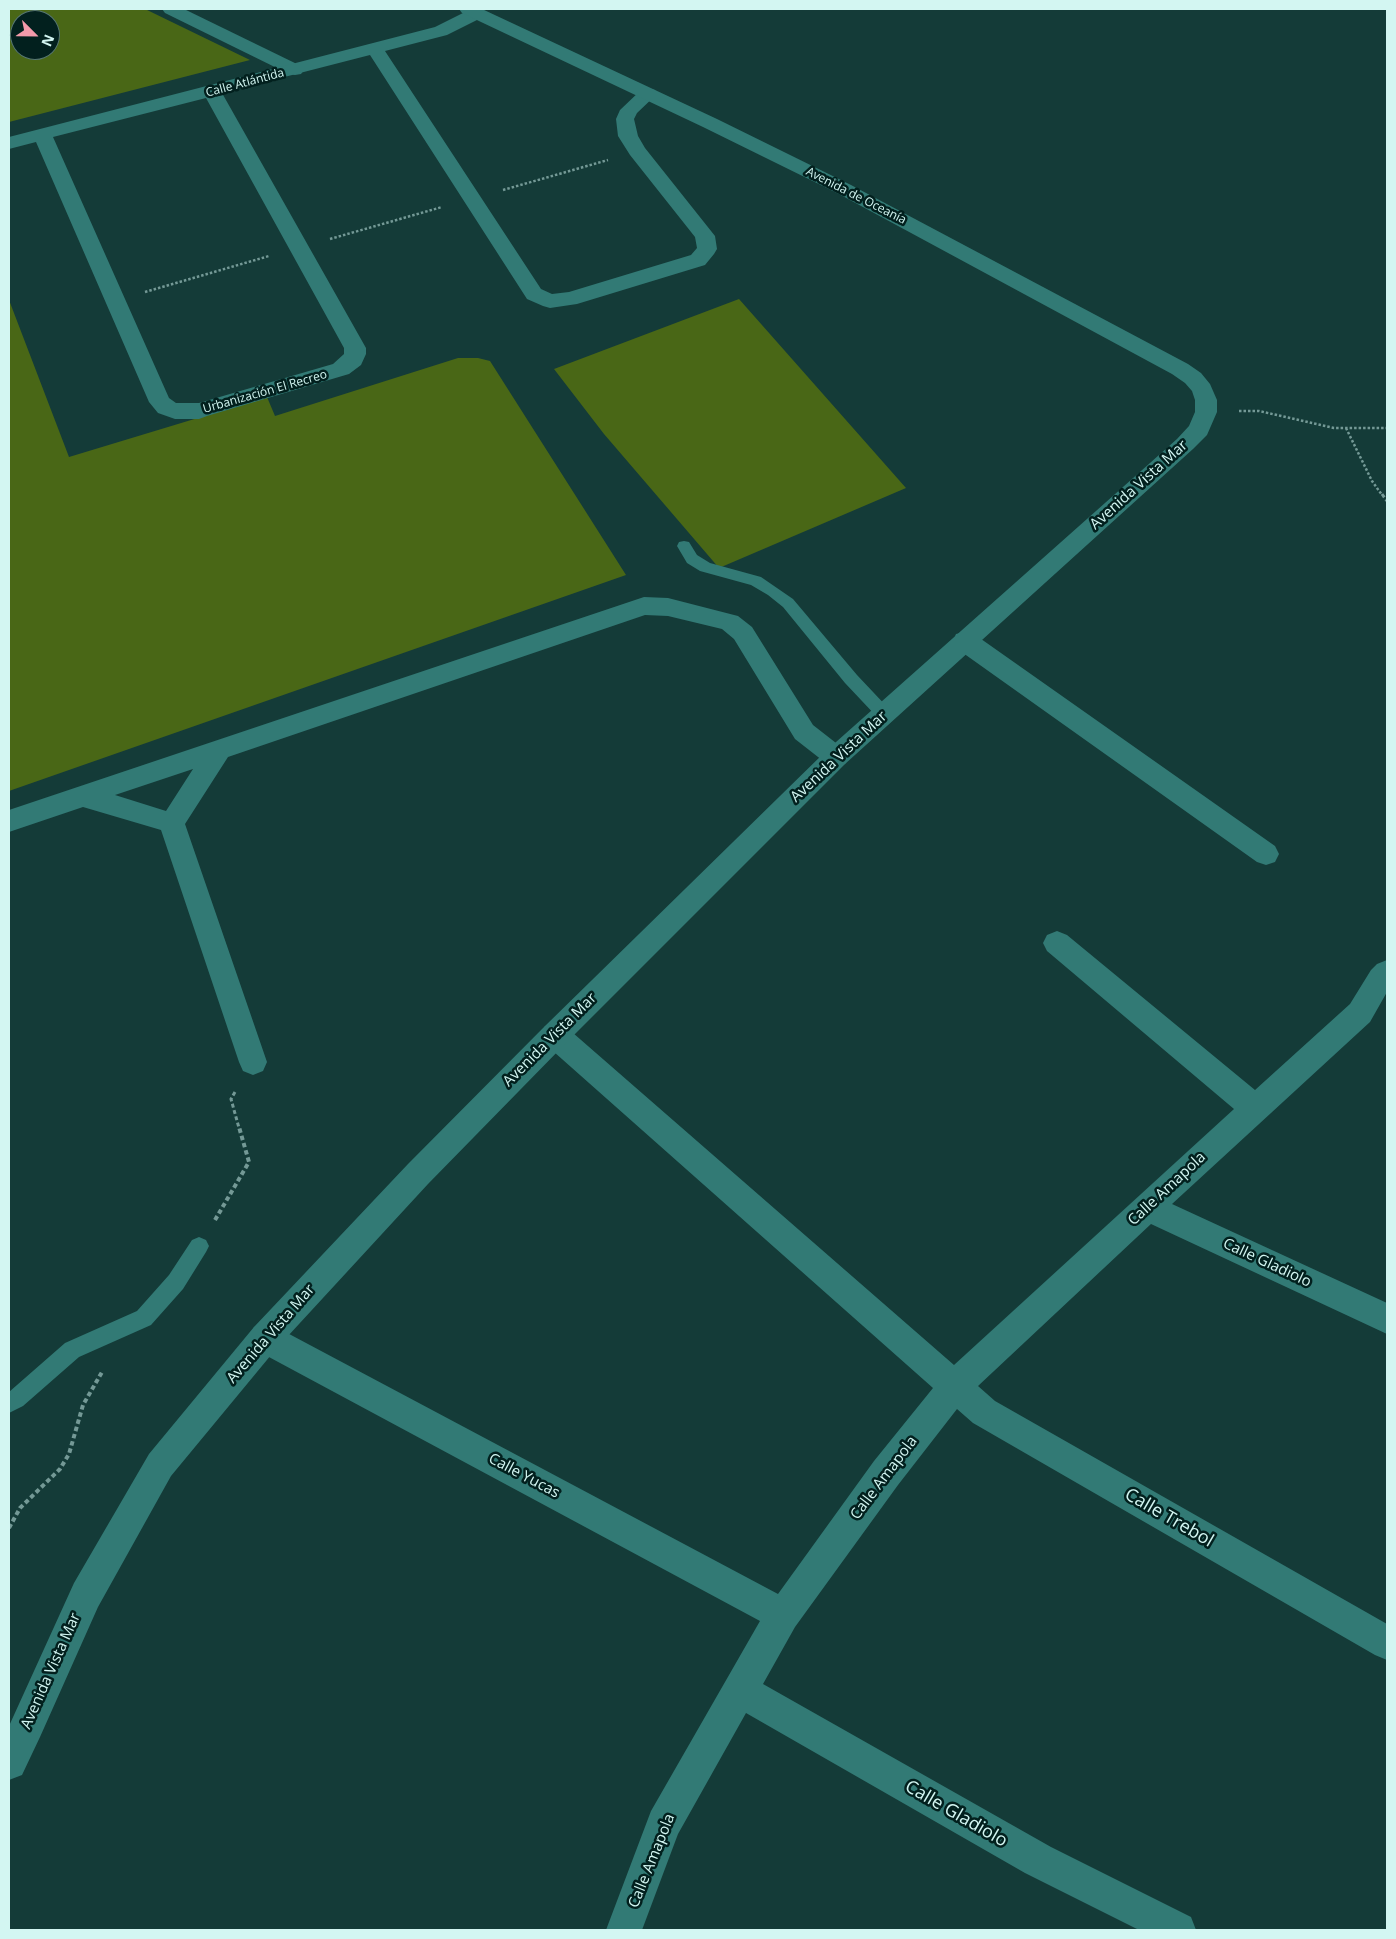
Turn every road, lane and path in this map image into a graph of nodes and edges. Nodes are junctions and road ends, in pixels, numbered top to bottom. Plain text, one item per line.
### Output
1 (171, 9) edge
2 (472, 11) edge
3 (375, 49) junction
4 (295, 70) junction
5 (212, 92) junction
6 (648, 94) junction
7 (42, 134) junction
8 (9, 143) edge
9 (637, 152) junction
10 (472, 199) junction
11 (299, 248) junction
12 (115, 300) junction
13 (1206, 412) junction
14 (1346, 428) junction
15 (1387, 428) edge
16 (1387, 501) edge
17 (684, 546) dead end
18 (965, 642) junction
19 (884, 714) junction
20 (220, 749) junction
21 (836, 757) junction
22 (82, 796) junction
23 (9, 821) edge
24 (172, 823) junction
25 (1266, 854) dead end
26 (1057, 943) dead end
27 (1387, 972) edge
28 (555, 1034) junction
29 (253, 1062) joint
30 (1255, 1108) junction
31 (1147, 1206) junction
32 (199, 1246) joint
33 (1387, 1319) edge
34 (265, 1338) junction
35 (106, 1368) dead end
36 (954, 1387) junction
37 (9, 1403) edge
38 (9, 1528) edge
39 (783, 1615) junction
40 (1387, 1642) edge
41 (739, 1690) junction
42 (9, 1762) edge
43 (624, 1930) edge
44 (1178, 1930) edge

1 - 4 street
2 - 3 street, Calle Atlántida
2 - 6 street, Avenida de Oceanía
3 - 4 street, Calle Atlántida
3 - 10 street
4 - 5 street, Calle Atlántida
5 - 7 street, Calle Atlántida
5 - 11 street, Urbanización El Recreo
6 - 9 street
6 - 13 street, Avenida de Oceanía
7 - 8 street, Calle Atlántida
7 - 12 street, Urbanización El Recreo
9 - 10 path
9 - 10 street
10 - 11 path
11 - 12 path
11 - 12 street, Urbanización El Recreo
13 - 14 path
13 - 18 street, Avenida Vista Mar
14 - 15 path
14 - 16 path
17 - 19 lane
18 - 19 street, Avenida Vista Mar
18 - 25 street
19 - 21 street, Avenida Vista Mar
20 - 21 street
20 - 22 street
20 - 24 street
21 - 28 street, Avenida Vista Mar
22 - 23 street
22 - 24 street
24 - 29 street
26 - 30 street
27 - 30 street, Calle Amapola
28 - 34 street, Avenida Vista Mar
28 - 36 street, Calle Trebol
29 - 32 path
30 - 31 street, Calle Amapola
31 - 33 street, Calle Gladiolo
31 - 36 street, Calle Amapola
32 - 37 lane
34 - 39 street, Calle Yucas
34 - 42 street, Avenida Vista Mar
35 - 38 path
36 - 39 street, Calle Amapola
36 - 40 street, Calle Trebol
39 - 41 street, Calle Amapola
41 - 43 street, Calle Amapola
41 - 44 street, Calle Gladiolo

